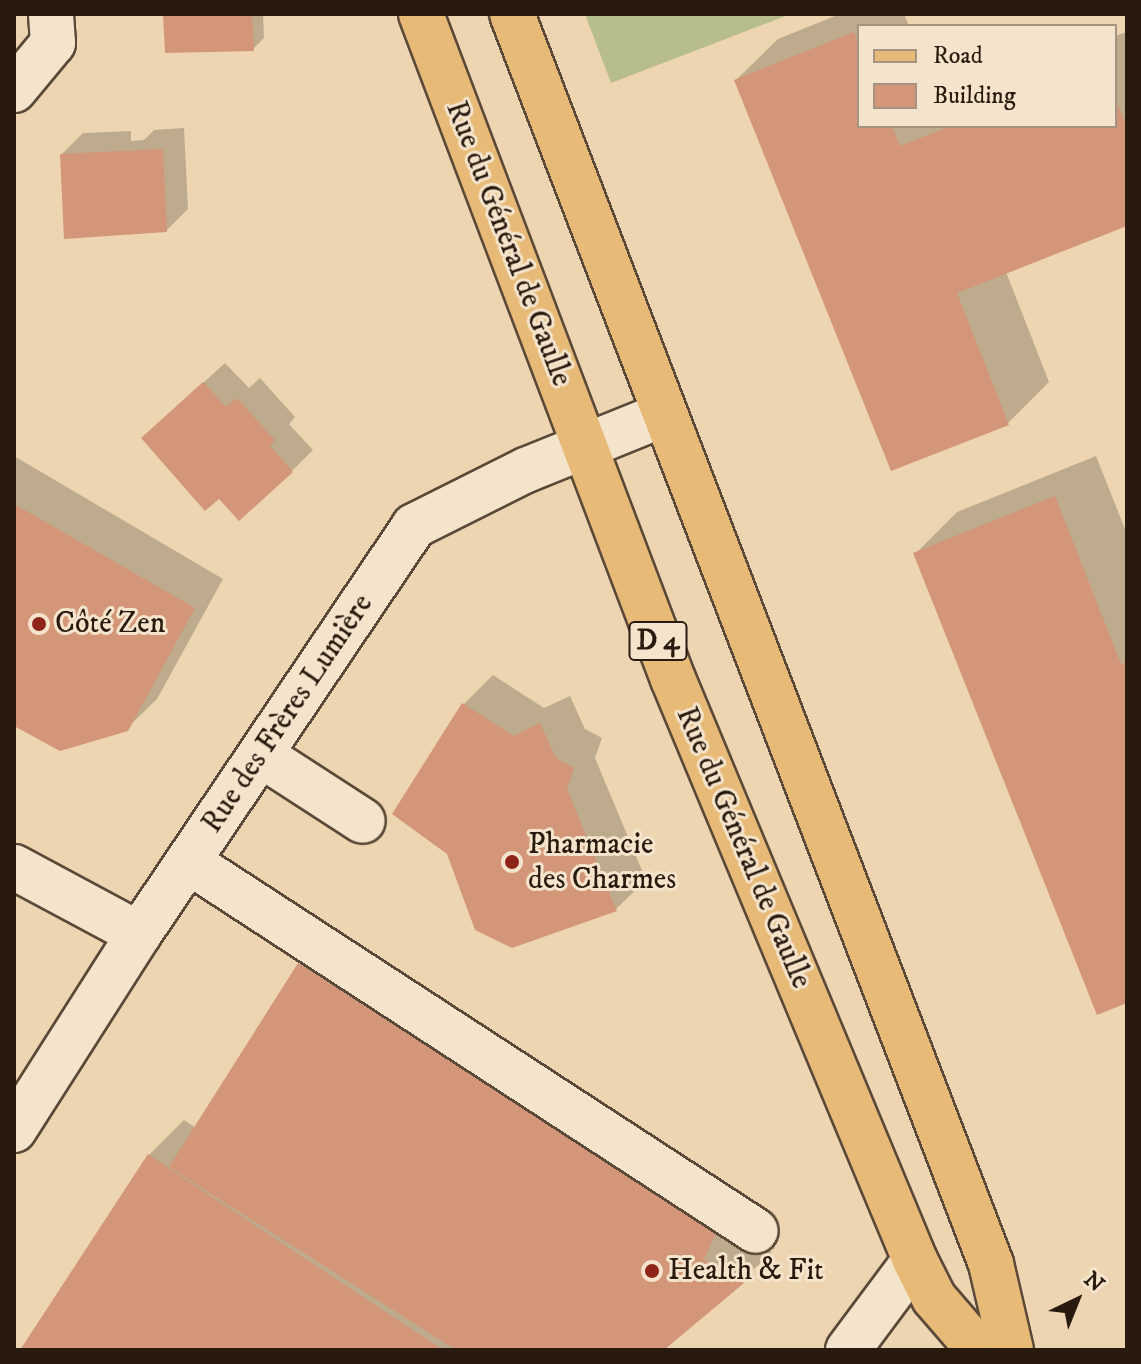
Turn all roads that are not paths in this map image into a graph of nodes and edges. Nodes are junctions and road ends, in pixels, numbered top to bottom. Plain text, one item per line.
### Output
1 (51, 14) edge
2 (421, 14) edge
3 (512, 14) edge
4 (14, 90) edge
5 (662, 415) junction
6 (583, 446) junction
7 (261, 755) junction
8 (363, 821) dead end
9 (189, 862) junction
10 (14, 867) edge
11 (139, 934) junction
12 (14, 1130) edge
13 (756, 1231) dead end
14 (915, 1260) junction
15 (848, 1350) edge
16 (979, 1350) edge
17 (1011, 1350) edge

1 - 4 street
2 - 6 main road, Rue du Général de Gaulle / D 4
3 - 5 main road
5 - 6 street, Rue des Frères Lumière
5 - 17 main road
6 - 7 street, Rue des Frères Lumière
6 - 14 main road, Rue du Général de Gaulle / D 4
7 - 8 street
7 - 9 street, Rue des Frères Lumière
9 - 11 street, Rue des Frères Lumière
9 - 13 street
10 - 11 street
11 - 12 street, Rue des Frères Lumière
14 - 15 street
14 - 16 main road, Rue du Général de Gaulle / D 4

